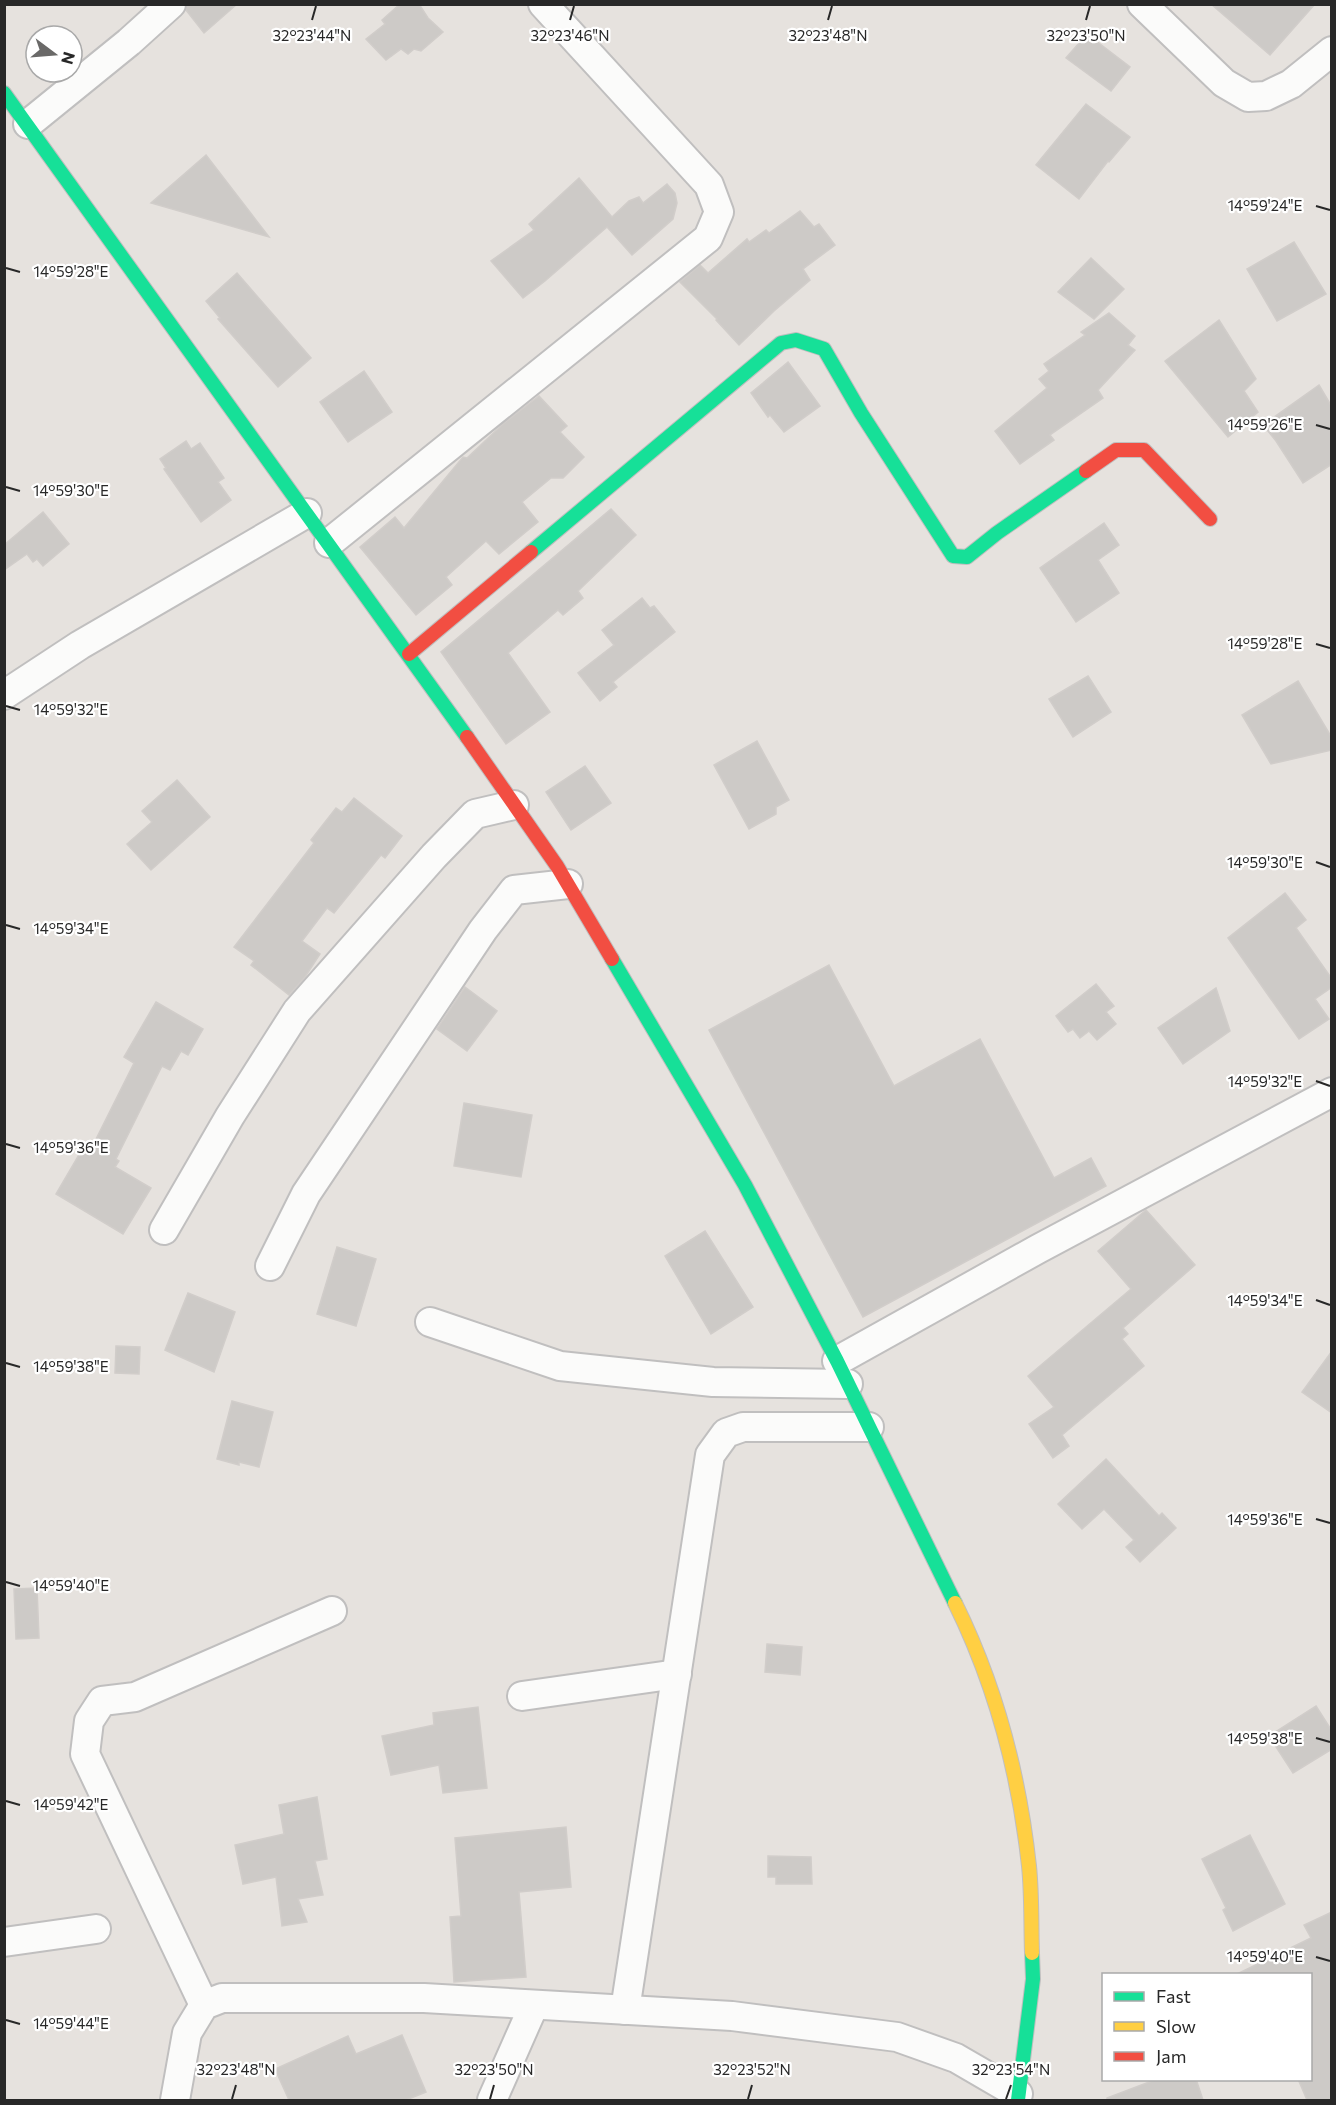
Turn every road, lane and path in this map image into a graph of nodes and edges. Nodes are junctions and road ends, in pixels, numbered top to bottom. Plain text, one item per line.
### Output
1 (171, 4) edge
2 (543, 4) edge
3 (1142, 4) edge
4 (1332, 51) edge
5 (4, 93) edge
6 (28, 124) junction
7 (307, 513) junction
8 (1210, 519) dead end
9 (329, 543) junction
10 (409, 654) junction
11 (4, 695) edge
12 (514, 805) junction
13 (568, 884) junction
14 (1332, 1092) edge
15 (164, 1230) dead end
16 (270, 1266) dead end
17 (430, 1322) dead end
18 (842, 1372) junction
19 (869, 1427) junction
20 (332, 1611) dead end
21 (677, 1674) junction
22 (522, 1696) dead end
23 (96, 1929) dead end
24 (4, 1942) edge
25 (204, 2005) junction
26 (534, 2005) junction
27 (625, 2010) junction
28 (1018, 2097) edge
29 (176, 2100) edge
30 (492, 2100) edge

1 - 6 street
2 - 9 street
3 - 4 street
5 - 6 street
6 - 7 street
7 - 9 street
7 - 11 street
8 - 10 street
9 - 10 street
10 - 12 street
12 - 13 street
12 - 15 street
13 - 16 street
13 - 18 street
14 - 18 street
17 - 18 street
18 - 19 street
19 - 21 street
19 - 28 street
20 - 25 street
21 - 22 street
21 - 27 street
23 - 24 street
25 - 26 street
25 - 29 street
26 - 27 street
26 - 30 street
27 - 28 street

